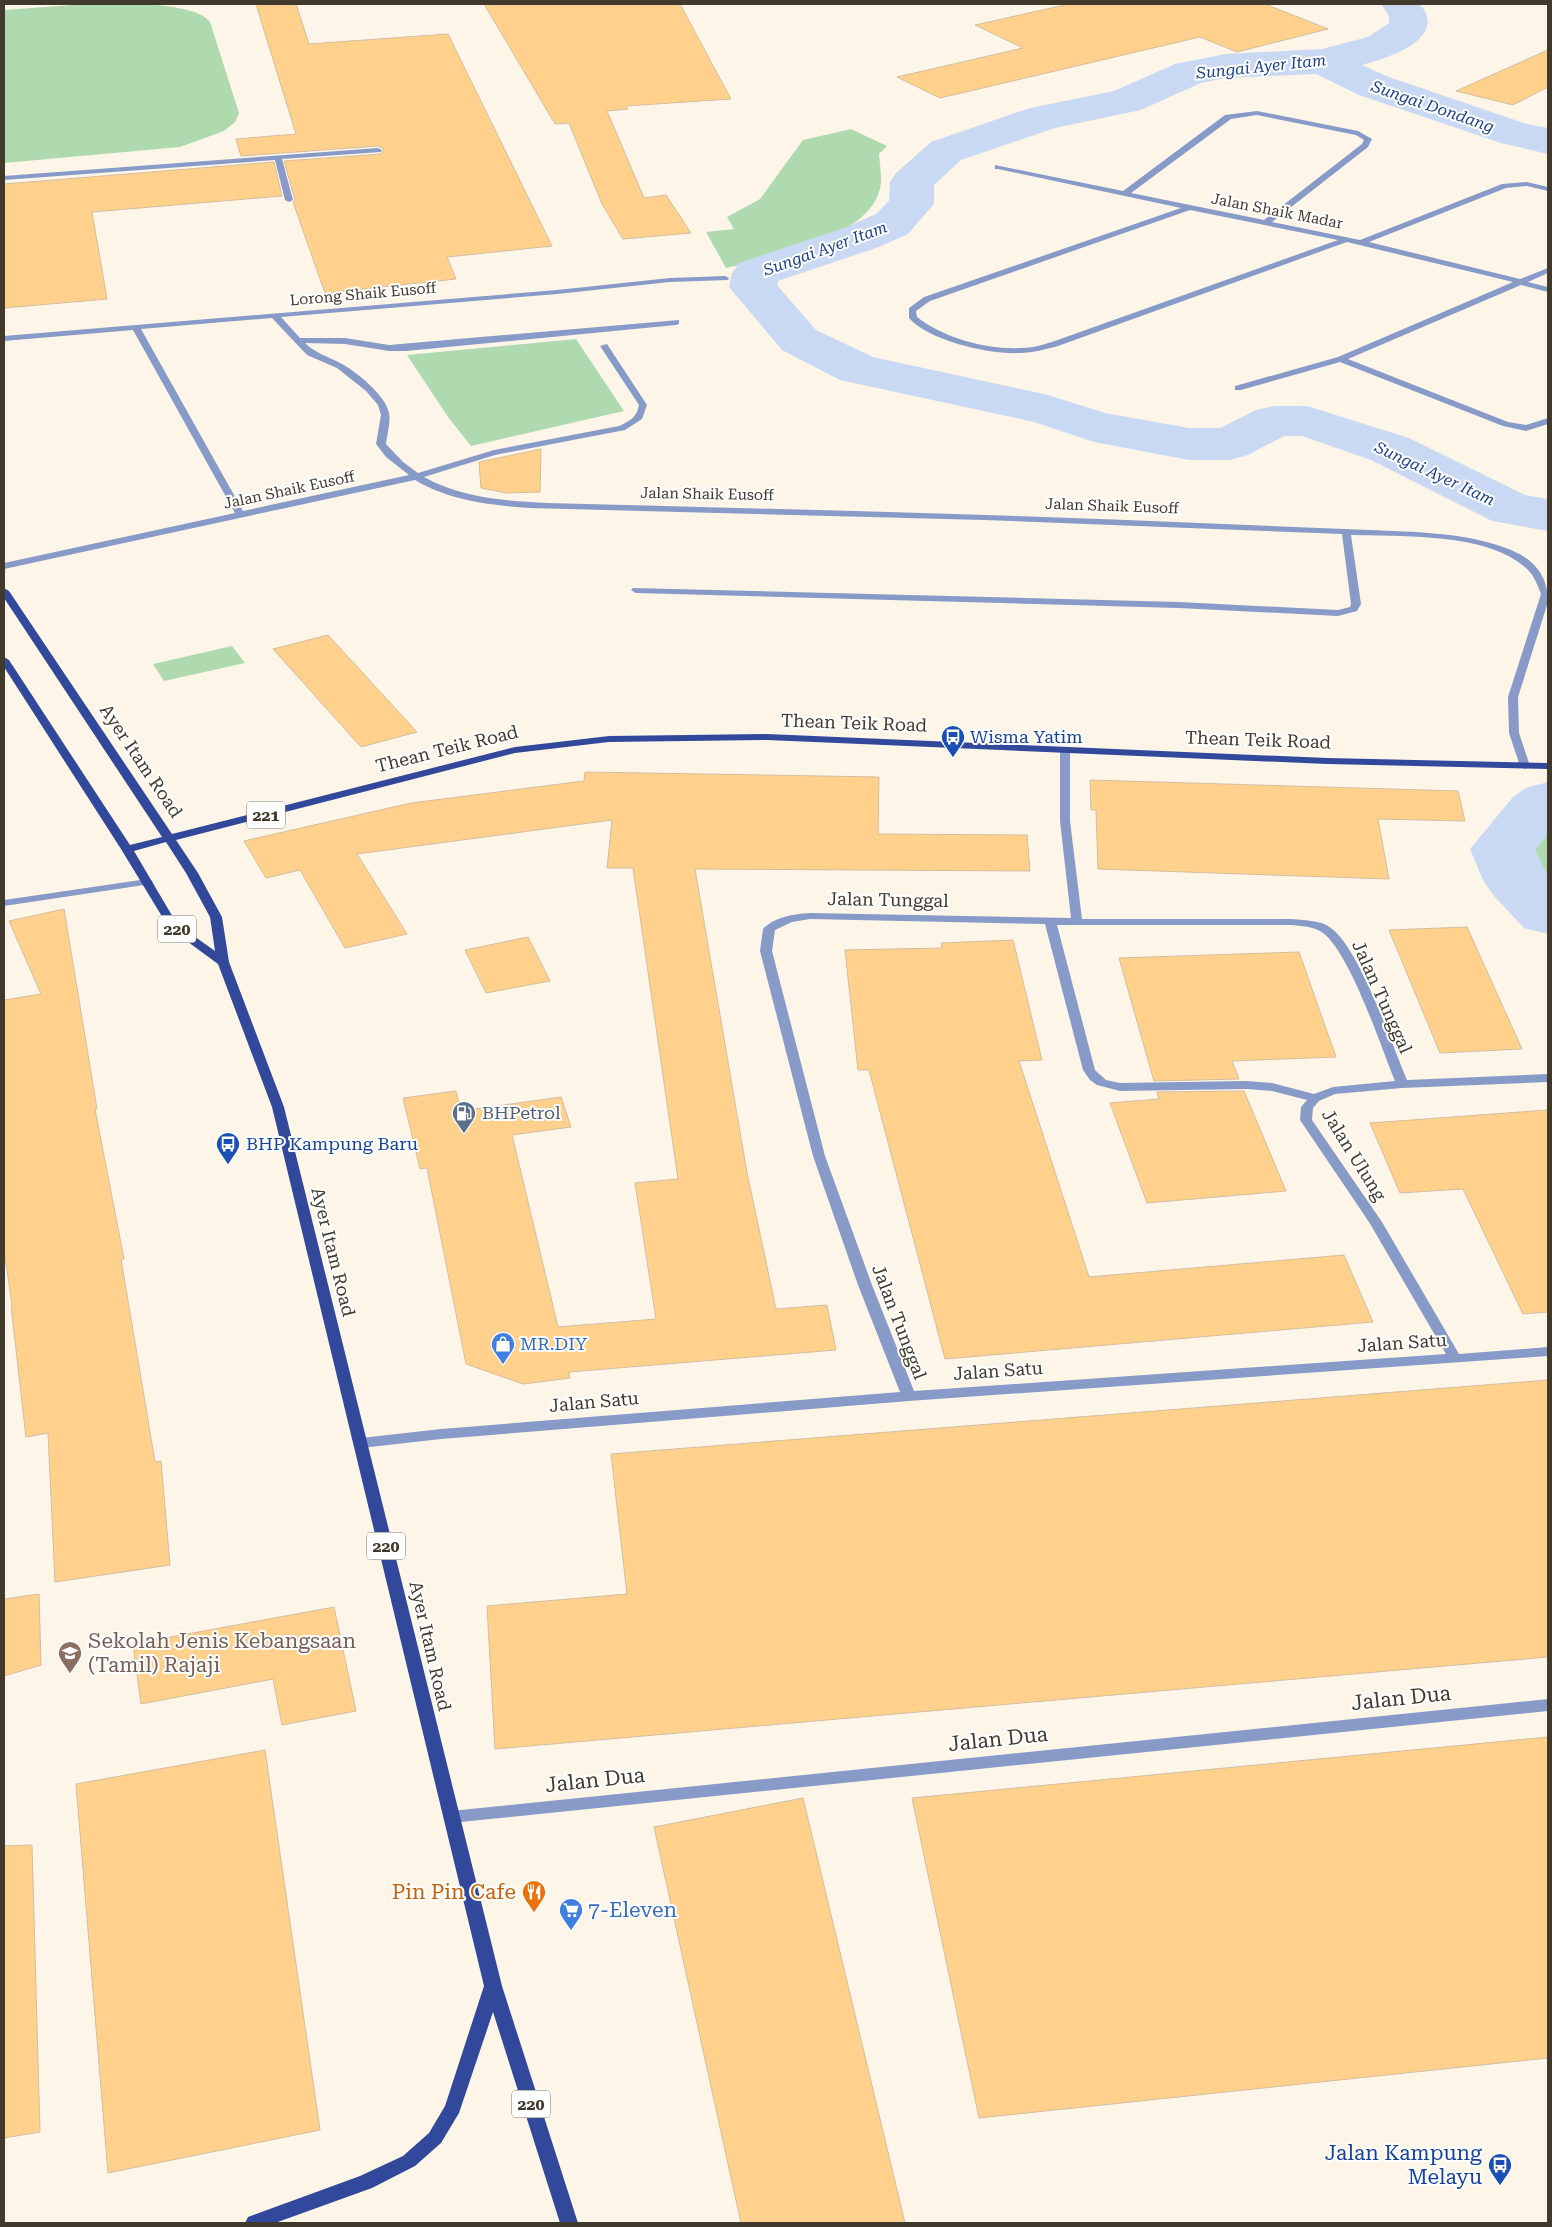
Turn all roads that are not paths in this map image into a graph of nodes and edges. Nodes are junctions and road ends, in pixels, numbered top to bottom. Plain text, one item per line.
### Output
1 (378, 150) dead end
2 (278, 158) junction
3 (998, 167) dead end
4 (4, 178) edge
5 (1548, 189) edge
6 (1124, 194) junction
7 (288, 200) dead end
8 (1188, 208) junction
9 (1267, 222) junction
10 (1349, 239) junction
11 (1362, 242) junction
12 (1548, 270) edge
13 (725, 278) dead end
14 (1520, 281) junction
15 (1548, 290) edge
16 (274, 315) junction
17 (676, 322) dead end
18 (134, 326) junction
19 (4, 338) edge
20 (297, 340) junction
21 (604, 346) dead end
22 (1341, 359) junction
23 (1238, 388) dead end
24 (1548, 421) edge
25 (419, 476) junction
26 (241, 516) junction
27 (1346, 532) junction
28 (4, 566) edge
29 (636, 590) dead end
30 (4, 592) edge
31 (4, 660) edge
32 (1065, 750) junction
33 (1525, 766) junction
34 (1547, 766) edge
35 (170, 839) junction
36 (127, 849) junction
37 (147, 882) junction
38 (4, 903) edge
39 (1050, 922) junction
40 (1076, 922) junction
41 (222, 962) junction
42 (1548, 1078) edge
43 (1402, 1084) junction
44 (1315, 1098) junction
45 (1548, 1352) edge
46 (1455, 1358) junction
47 (909, 1396) junction
48 (361, 1444) junction
49 (1548, 1705) edge
50 (452, 1816) junction
51 (493, 1986) junction
52 (254, 2223) edge
53 (569, 2223) edge

1 - 2 street
2 - 4 street
2 - 7 street
3 - 6 street, Jalan Shaik Madar
5 - 11 street
6 - 8 street, Jalan Shaik Madar
6 - 9 street
8 - 9 street, Jalan Shaik Madar
8 - 10 street
9 - 10 street, Jalan Shaik Madar
10 - 11 street, Jalan Shaik Madar
11 - 14 street, Jalan Shaik Madar
12 - 14 street
13 - 16 street, Lorong Shaik Eusoff
14 - 15 street, Jalan Shaik Madar
14 - 22 street
16 - 18 street, Lorong Shaik Eusoff
16 - 20 street, Jalan Shaik Eusoff
17 - 20 street
18 - 19 street, Lorong Shaik Eusoff
18 - 26 street
20 - 25 street, Jalan Shaik Eusoff
21 - 25 street, Jalan Shaik Eusoff
22 - 23 street
22 - 24 street
25 - 26 street, Jalan Shaik Eusoff
25 - 27 street, Jalan Shaik Eusoff
26 - 28 street, Jalan Shaik Eusoff
27 - 29 street
27 - 33 street, Jalan Shaik Eusoff
30 - 35 main road, Ayer Itam Road
31 - 36 main road
32 - 33 main road, Thean Teik Road / 221
32 - 35 main road, Thean Teik Road / 221
32 - 40 street
33 - 34 main road, Thean Teik Road / 221
35 - 36 main road, 221
35 - 41 main road, Ayer Itam Road / 220
36 - 37 main road, 220
37 - 38 street
37 - 41 main road, 220
39 - 40 street, Jalan Tunggal
39 - 44 street
39 - 47 street, Jalan Tunggal
40 - 43 street, Jalan Tunggal
41 - 48 main road, Ayer Itam Road / 220
42 - 43 street, Jalan Ulung
43 - 44 street, Jalan Ulung
44 - 46 street, Jalan Ulung
45 - 46 street, Jalan Satu
46 - 47 street, Jalan Satu
47 - 48 street, Jalan Satu
48 - 50 main road, Ayer Itam Road / 220
49 - 50 street, Jalan Dua
50 - 51 main road, Ayer Itam Road / 220
51 - 52 main road
51 - 53 main road, Ayer Itam Road / 220

